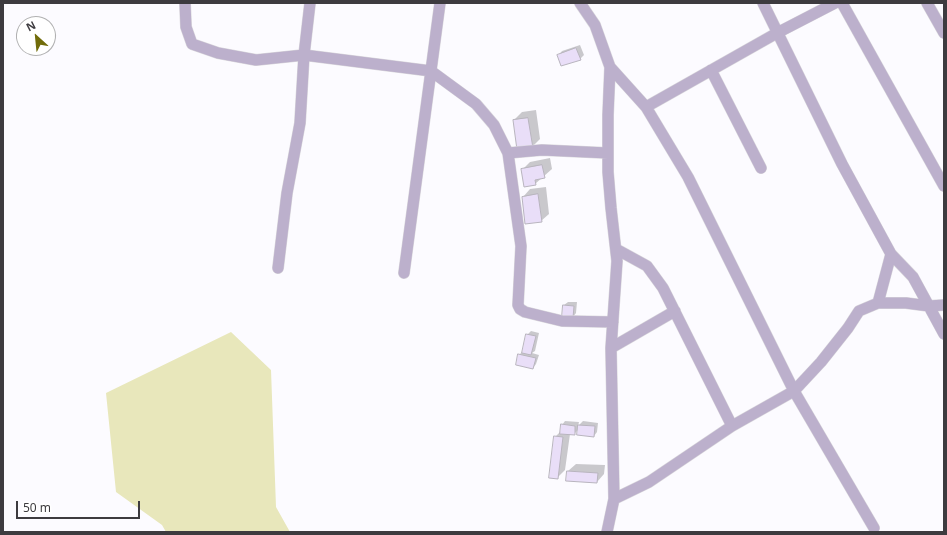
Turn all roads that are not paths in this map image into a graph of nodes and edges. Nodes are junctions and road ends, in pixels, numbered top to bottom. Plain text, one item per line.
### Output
1 (185, 3) edge
2 (310, 3) edge
3 (440, 3) edge
4 (580, 3) edge
5 (763, 3) edge
6 (836, 3) edge
7 (842, 3) edge
8 (927, 3) edge
9 (777, 33) junction
10 (944, 33) edge
11 (304, 55) junction
12 (610, 67) junction
13 (711, 70) junction
14 (431, 71) junction
15 (646, 106) junction
16 (608, 152) junction
17 (508, 153) junction
18 (761, 168) dead end
19 (944, 186) edge
20 (616, 249) junction
21 (891, 254) junction
22 (278, 268) dead end
23 (404, 273) dead end
24 (878, 303) junction
25 (944, 305) edge
26 (929, 306) junction
27 (675, 311) junction
28 (613, 322) junction
29 (944, 334) edge
30 (611, 348) junction
31 (794, 391) junction
32 (732, 426) junction
33 (614, 499) junction
34 (874, 528) dead end
35 (607, 532) edge

1 - 11 street
2 - 11 street
3 - 14 street
4 - 12 street
5 - 9 street
6 - 9 street
7 - 19 street
8 - 10 street
9 - 13 street
9 - 21 street
11 - 14 street
11 - 22 street
12 - 15 street
12 - 16 street
13 - 15 street
13 - 18 street
14 - 17 street
14 - 23 street
15 - 31 street
16 - 17 street
16 - 20 street
17 - 28 street
20 - 27 street
20 - 28 street
21 - 24 street
21 - 26 street
24 - 26 street
24 - 31 street
25 - 26 street
26 - 29 street
27 - 30 street
27 - 32 street
28 - 30 street
30 - 33 street
31 - 32 street
31 - 34 street
32 - 33 street
33 - 35 street

